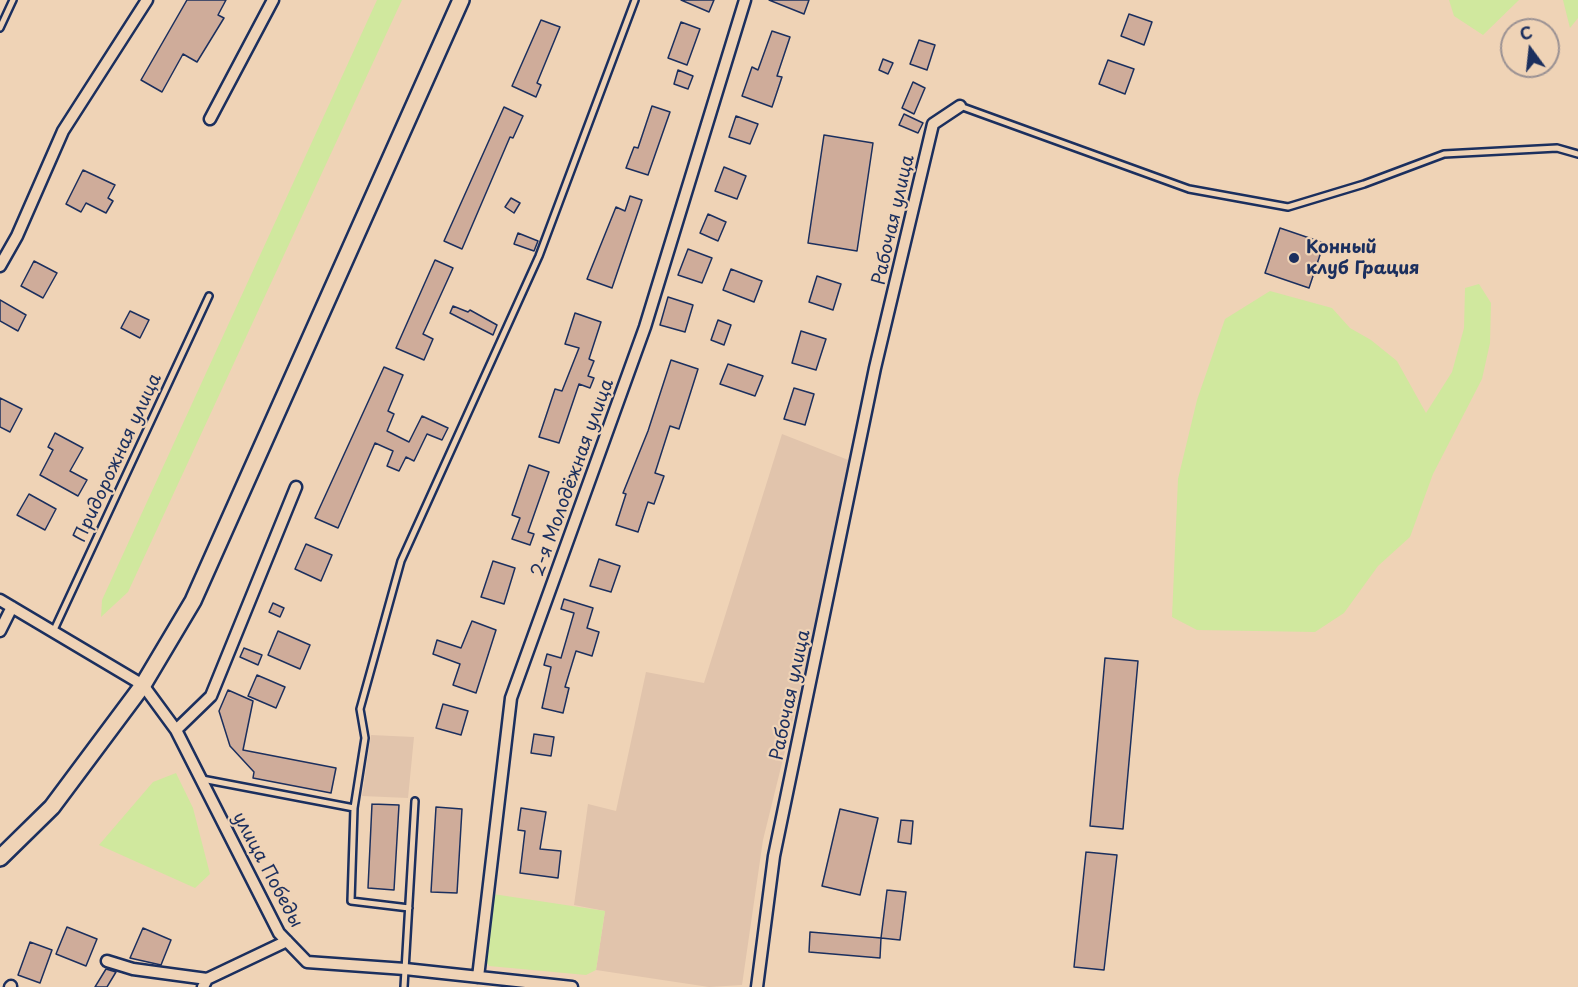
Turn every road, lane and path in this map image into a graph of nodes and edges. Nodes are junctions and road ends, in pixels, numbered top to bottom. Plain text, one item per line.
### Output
1 (13, 0) edge
2 (147, 0) edge
3 (273, 0) edge
4 (461, 0) edge
5 (635, 0) edge
6 (745, 0) edge
7 (0, 28) edge
8 (960, 106) joint
9 (210, 118) dead end
10 (1578, 154) edge
11 (0, 266) edge
12 (209, 296) dead end
13 (296, 487) dead end
14 (0, 600) edge
15 (12, 607) junction
16 (0, 631) edge
17 (53, 632) junction
18 (143, 685) junction
19 (176, 730) junction
20 (200, 778) junction
21 (415, 801) dead end
22 (354, 808) junction
23 (0, 858) edge
24 (409, 908) junction
25 (287, 941) junction
26 (107, 961) dead end
27 (405, 969) junction
28 (478, 977) junction
29 (205, 983) edge
30 (404, 987) edge
31 (572, 987) edge
32 (757, 987) edge

1 - 7 lane
2 - 11 street
3 - 9 street
4 - 18 main road
5 - 22 lane
6 - 28 street, 2-я Молодёжная улица
8 - 10 lane, Рабочая улица
8 - 32 street, Рабочая улица
12 - 17 lane, Придорожная улица
13 - 19 street
14 - 15 street
15 - 16 street
15 - 17 street
17 - 18 street
18 - 19 street, улица Победы
18 - 23 main road
19 - 20 street, улица Победы
20 - 22 lane
20 - 25 street, улица Победы
21 - 24 lane
22 - 24 lane
24 - 27 lane
25 - 27 street, улица Победы
25 - 29 street
26 - 29 street
27 - 28 street, улица Победы
27 - 30 lane
28 - 31 street, улица Победы

